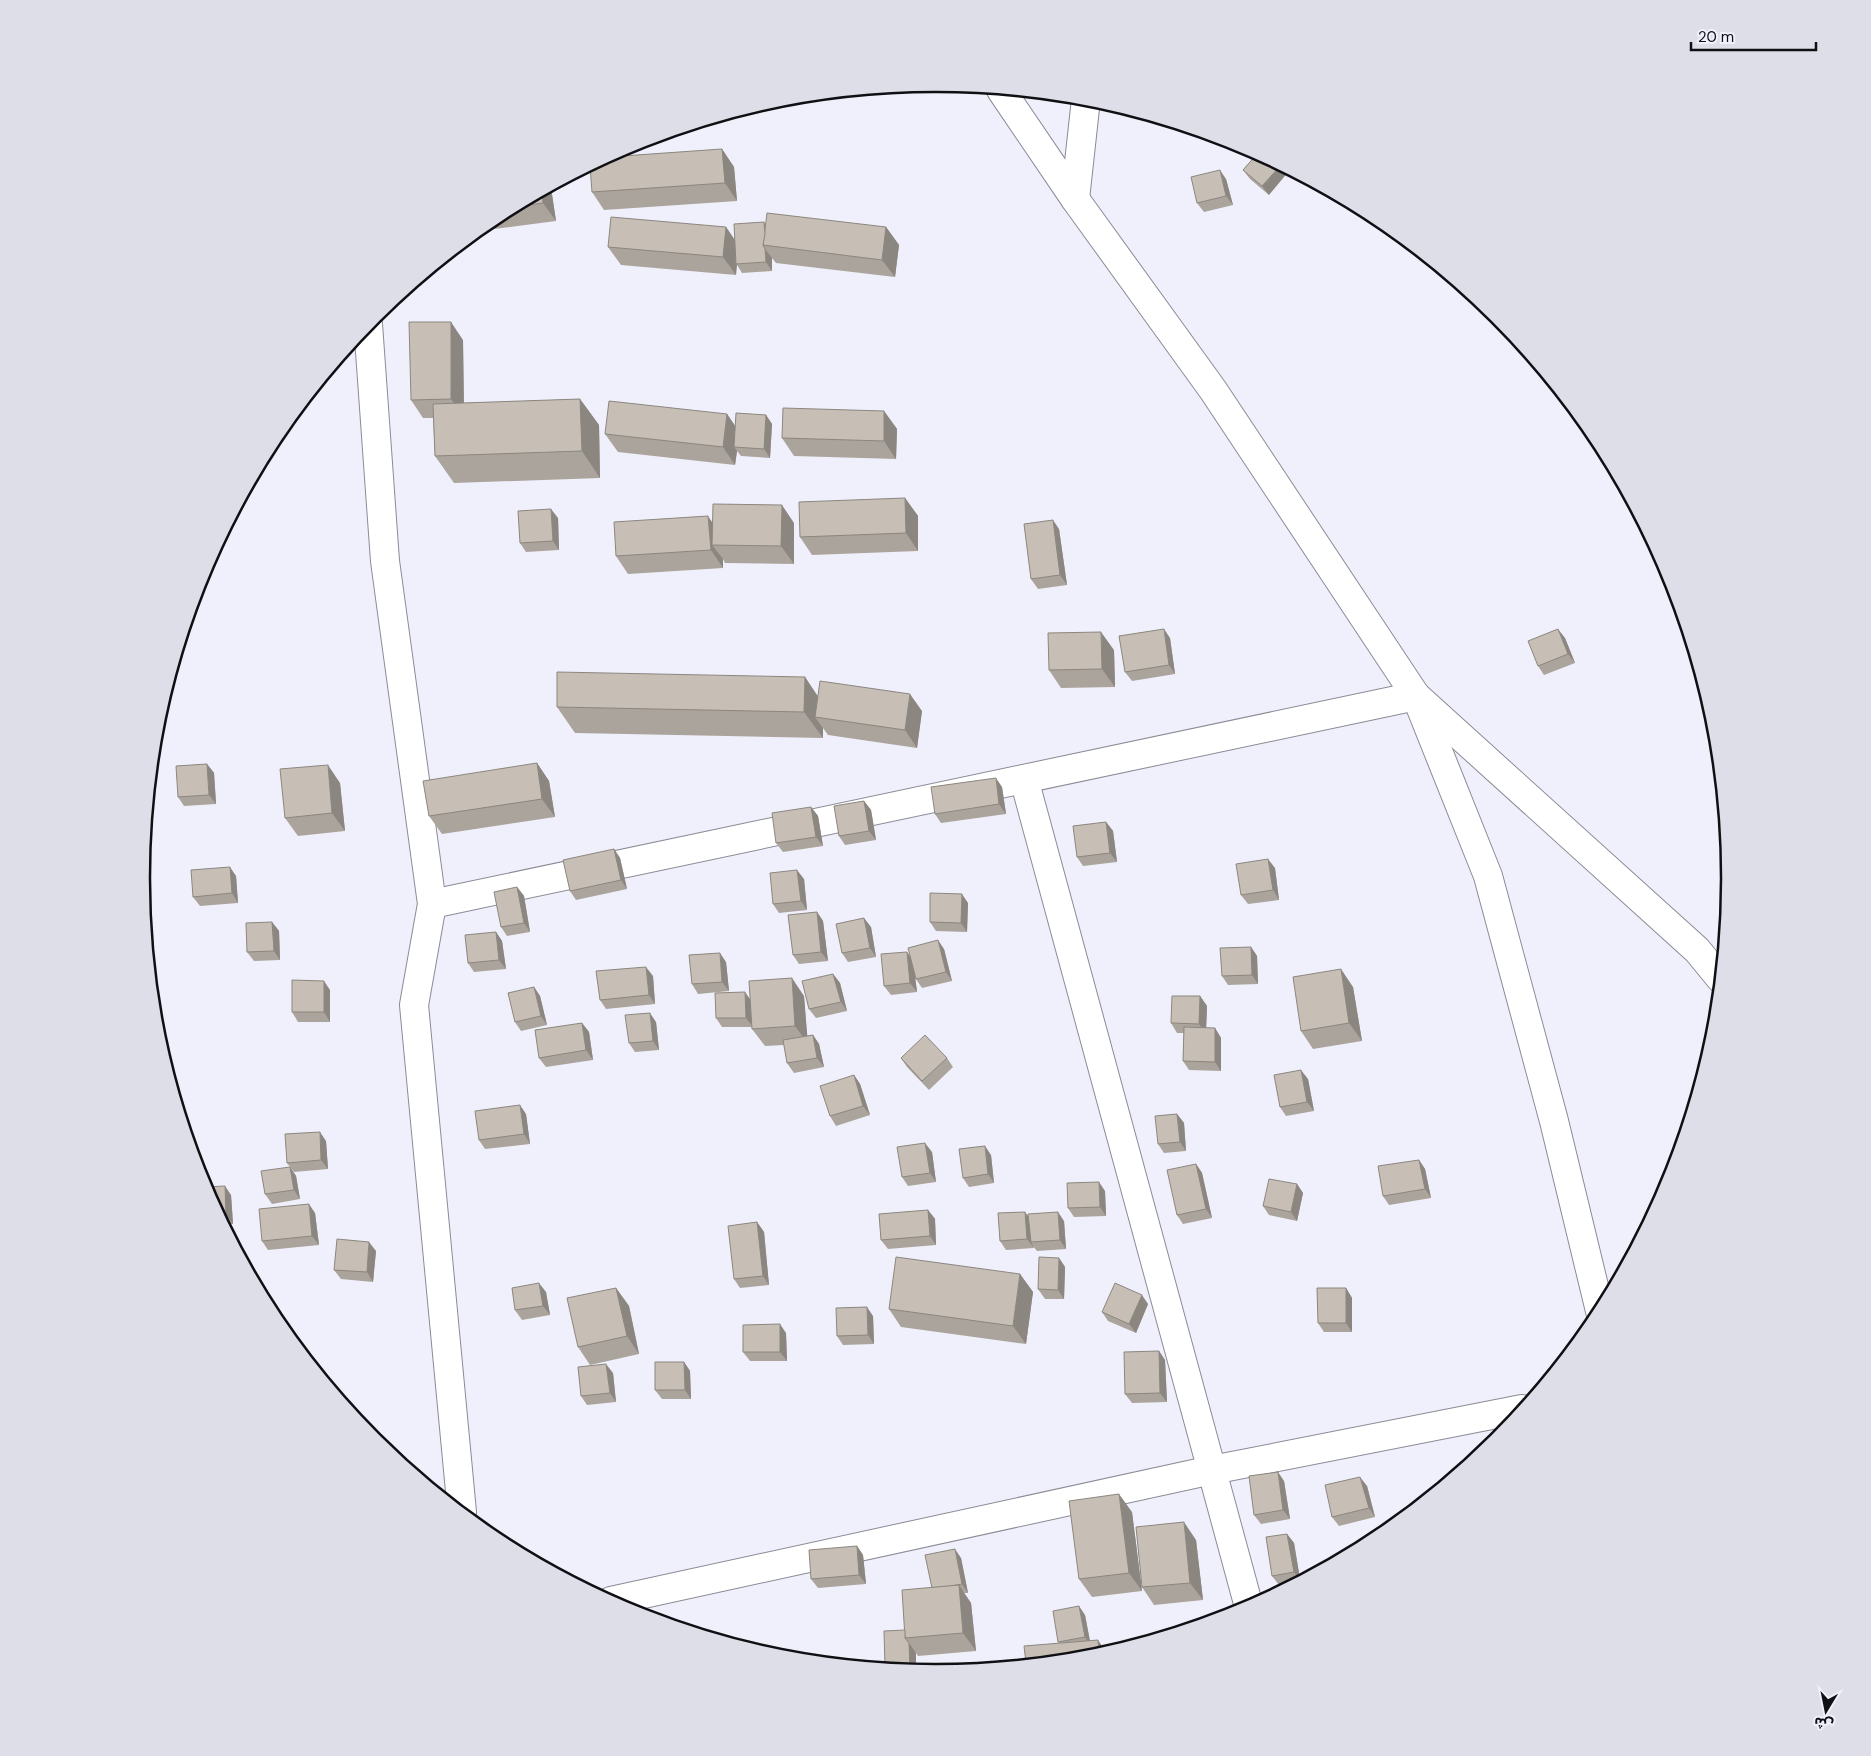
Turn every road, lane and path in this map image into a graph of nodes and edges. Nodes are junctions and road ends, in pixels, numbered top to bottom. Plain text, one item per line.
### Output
1 (1005, 96) edge
2 (1085, 107) edge
3 (1075, 199) junction
4 (369, 335) edge
5 (1416, 696) junction
6 (1024, 779) junction
7 (432, 904) junction
8 (1715, 972) edge
9 (1597, 1301) edge
10 (1512, 1411) edge
11 (1212, 1470) junction
12 (461, 1504) edge
13 (623, 1598) edge
14 (1247, 1599) edge

1 - 3 street
2 - 3 street
3 - 5 street
4 - 7 street
5 - 6 street
5 - 8 street
5 - 9 street
6 - 7 street
6 - 11 street
7 - 12 street
10 - 11 street
11 - 13 street
11 - 14 street

